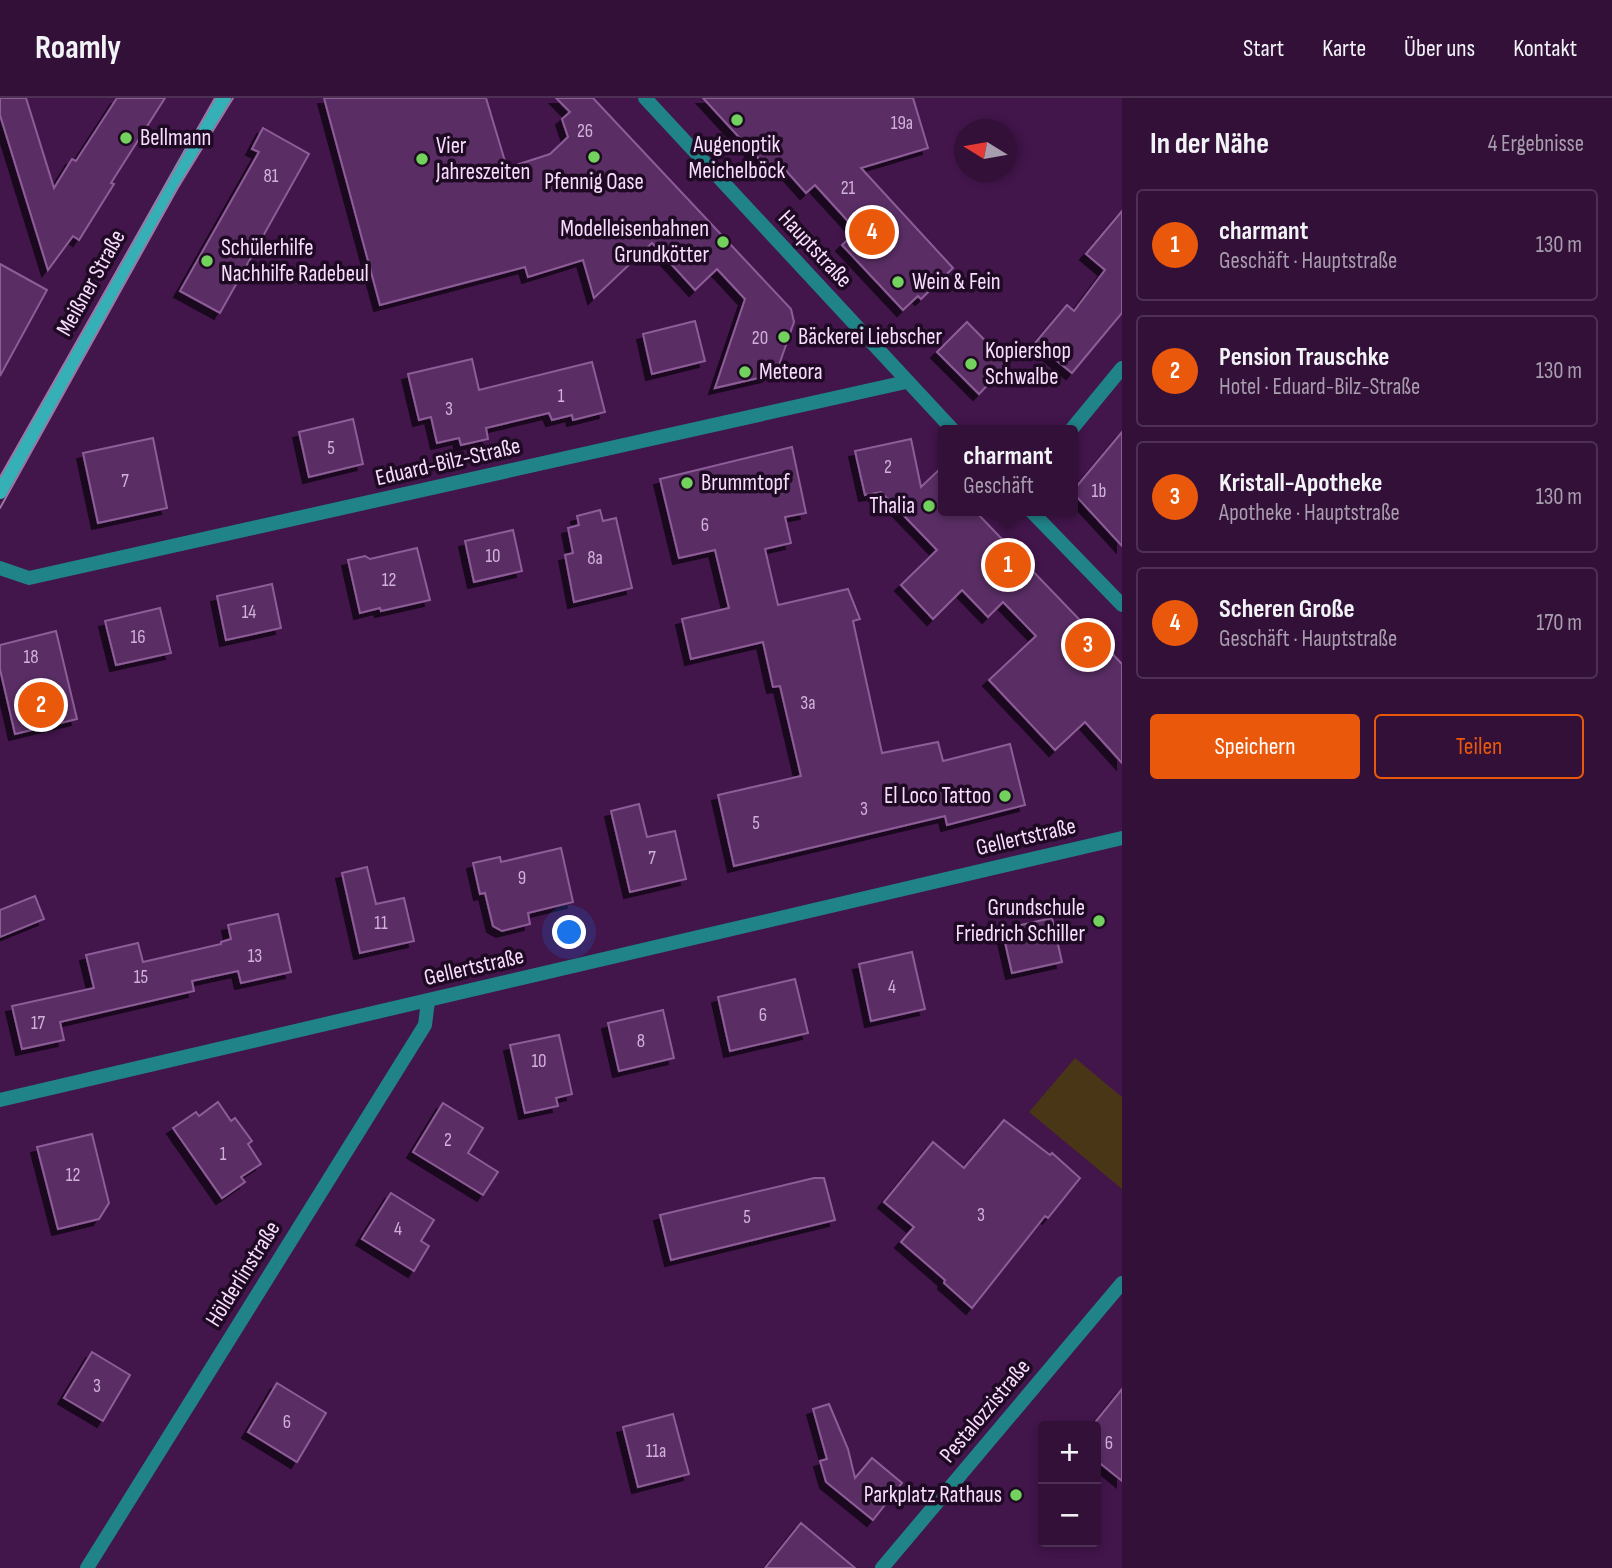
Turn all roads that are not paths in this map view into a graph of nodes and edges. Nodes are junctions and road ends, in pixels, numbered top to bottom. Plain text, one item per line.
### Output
1 (224, 98) edge
2 (645, 98) edge
3 (1122, 368) edge
4 (906, 382) junction
5 (948, 425) edge
6 (1075, 425) edge
7 (0, 492) edge
8 (1036, 516) edge
9 (0, 568) edge
10 (1122, 606) edge
11 (1122, 838) edge
12 (428, 1001) junction
13 (0, 1100) edge
14 (1122, 1283) edge
15 (87, 1568) edge
16 (882, 1568) edge

1 - 7 main road, Meißner Straße
2 - 4 street, Hauptstraße
3 - 6 street
4 - 5 street, Hauptstraße
4 - 9 street, Eduard-Bilz-Straße
8 - 10 street
11 - 12 street, Gellertstraße
12 - 13 street, Gellertstraße
12 - 15 street, Hölderlinstraße
14 - 16 street, Pestalozzistraße

